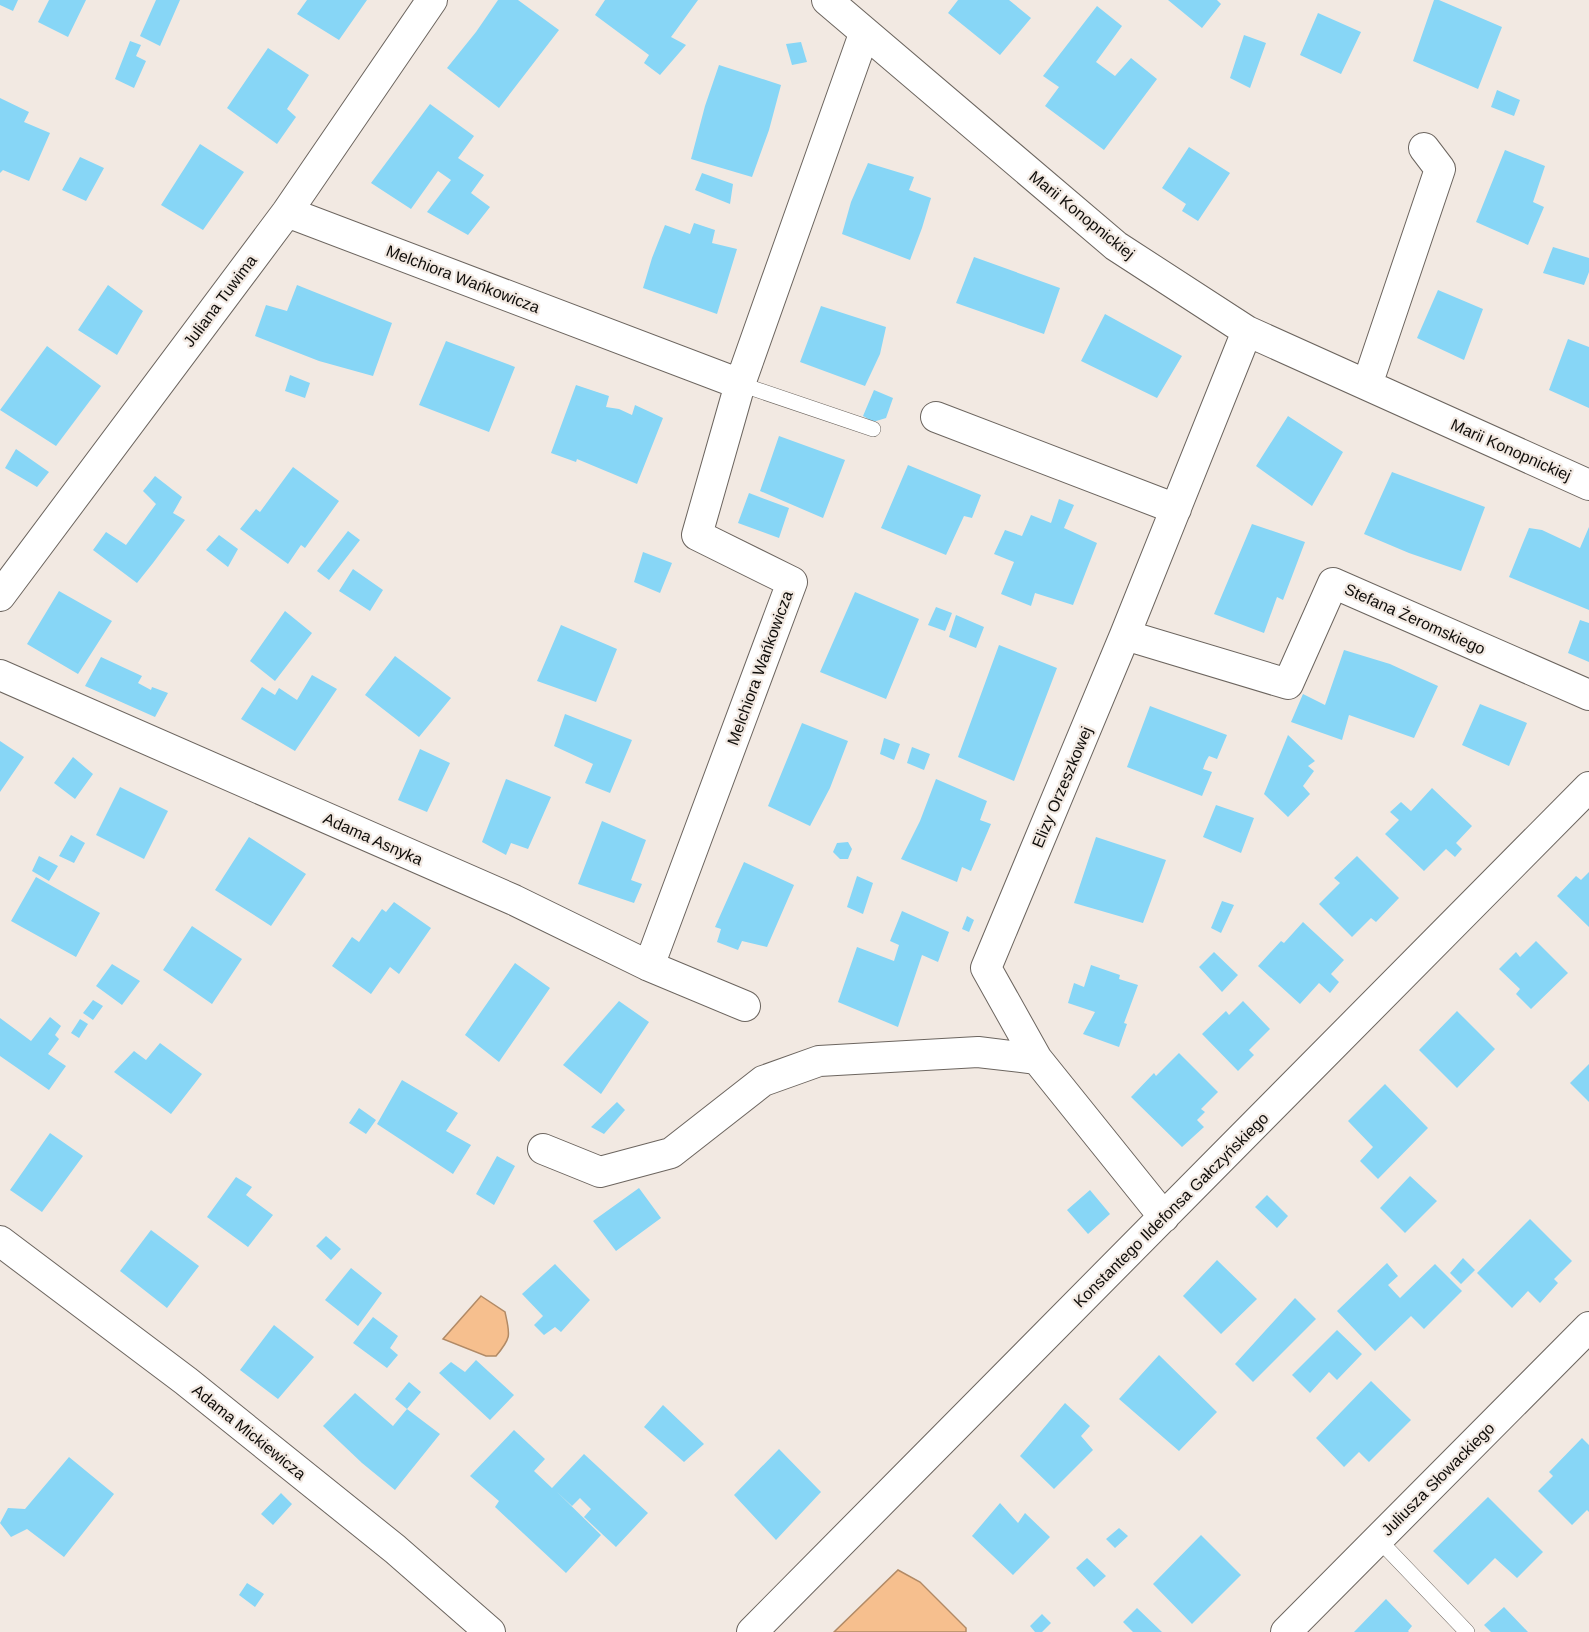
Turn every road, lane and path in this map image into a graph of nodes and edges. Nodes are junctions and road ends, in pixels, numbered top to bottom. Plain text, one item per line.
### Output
1 (432, 0) edge
2 (827, 0) edge
3 (864, 34) junction
4 (1424, 148) dead end
5 (287, 212) junction
6 (1247, 332) junction
7 (740, 384) junction
8 (1367, 385) junction
9 (936, 417) dead end
10 (873, 429) dead end
11 (1589, 485) edge
12 (1176, 509) junction
13 (0, 596) edge
14 (1125, 635) junction
15 (0, 675) edge
16 (1589, 695) edge
17 (1589, 787) edge
18 (649, 966) junction
19 (745, 1006) dead end
20 (1037, 1059) junction
21 (543, 1149) dead end
22 (1164, 1217) junction
23 (0, 1241) edge
24 (1589, 1327) edge
25 (1378, 1539) junction
26 (490, 1632) edge
27 (752, 1632) edge
28 (1286, 1632) edge
29 (1467, 1632) edge

1 - 5 street, Juliana Tuwima
2 - 3 street, Marii Konopnickiej
3 - 6 street, Marii Konopnickiej
3 - 7 street, Melchiora Wańkowicza
4 - 8 street
5 - 7 street, Melchiora Wańkowicza
5 - 13 street, Juliana Tuwima
6 - 8 street, Marii Konopnickiej
6 - 12 street, Elizy Orzeszkowej
7 - 10 lane
7 - 18 street, Melchiora Wańkowicza
8 - 11 street, Marii Konopnickiej
9 - 12 street
12 - 14 street, Elizy Orzeszkowej
14 - 16 street, Stefana Żeromskiego
14 - 20 street, Elizy Orzeszkowej
15 - 18 street, Adama Asnyka
17 - 22 street, Konstantego Ildefonsa Gałczyńskiego
18 - 19 street, Adama Asnyka
20 - 21 street
20 - 22 street, Elizy Orzeszkowej
22 - 27 street, Konstantego Ildefonsa Gałczyńskiego
23 - 26 street, Adama Mickiewicza
24 - 25 street, Juliusza Słowackiego
25 - 28 street, Juliusza Słowackiego
25 - 29 lane

